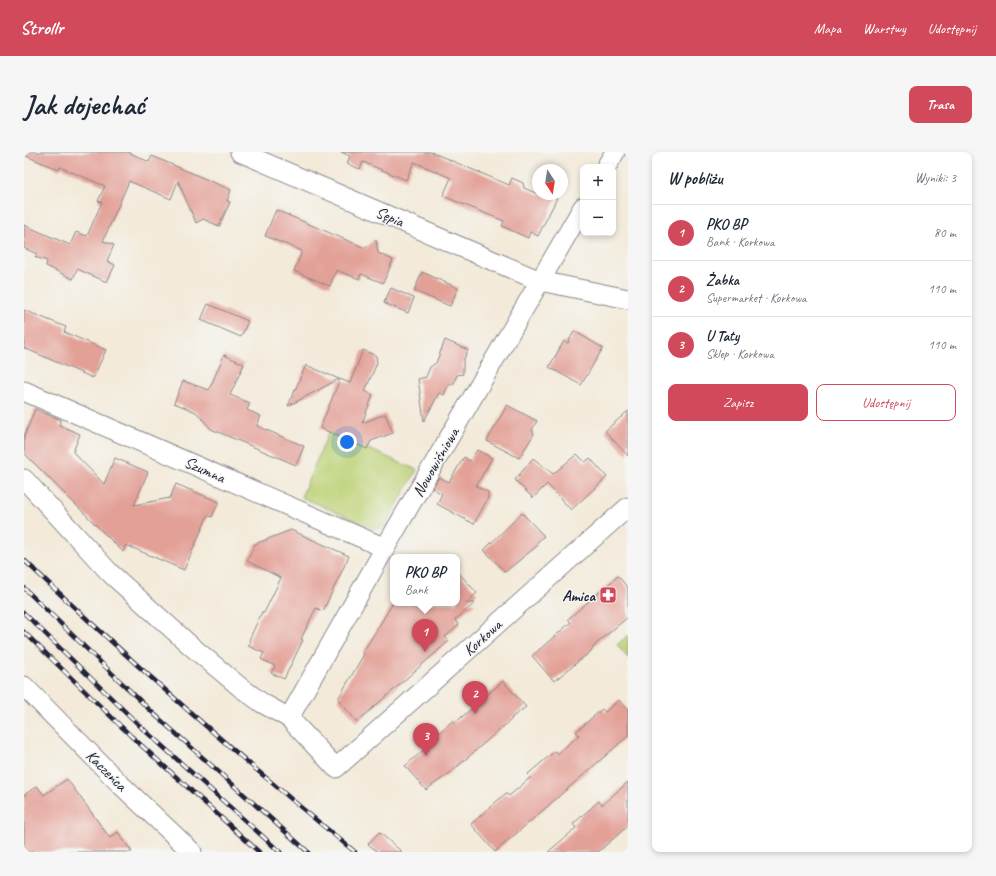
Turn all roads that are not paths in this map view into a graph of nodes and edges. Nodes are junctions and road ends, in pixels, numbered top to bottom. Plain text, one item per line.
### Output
1 (240, 152) edge
2 (614, 152) edge
3 (608, 164) edge
4 (580, 212) edge
5 (540, 281) junction
6 (628, 299) edge
7 (24, 391) edge
8 (24, 479) edge
9 (628, 507) edge
10 (385, 548) junction
11 (24, 686) edge
12 (289, 718) junction
13 (192, 852) edge

1 - 5 street, Sępia
2 - 3 street
4 - 5 street, Nowowiśniowa
5 - 6 street, Sępia
5 - 10 street, Nowowiśniowa
7 - 10 street, Szumna
8 - 12 street
9 - 12 street, Korkowa
10 - 12 street, Nowowiśniowa
11 - 13 street, Kaczeńca

